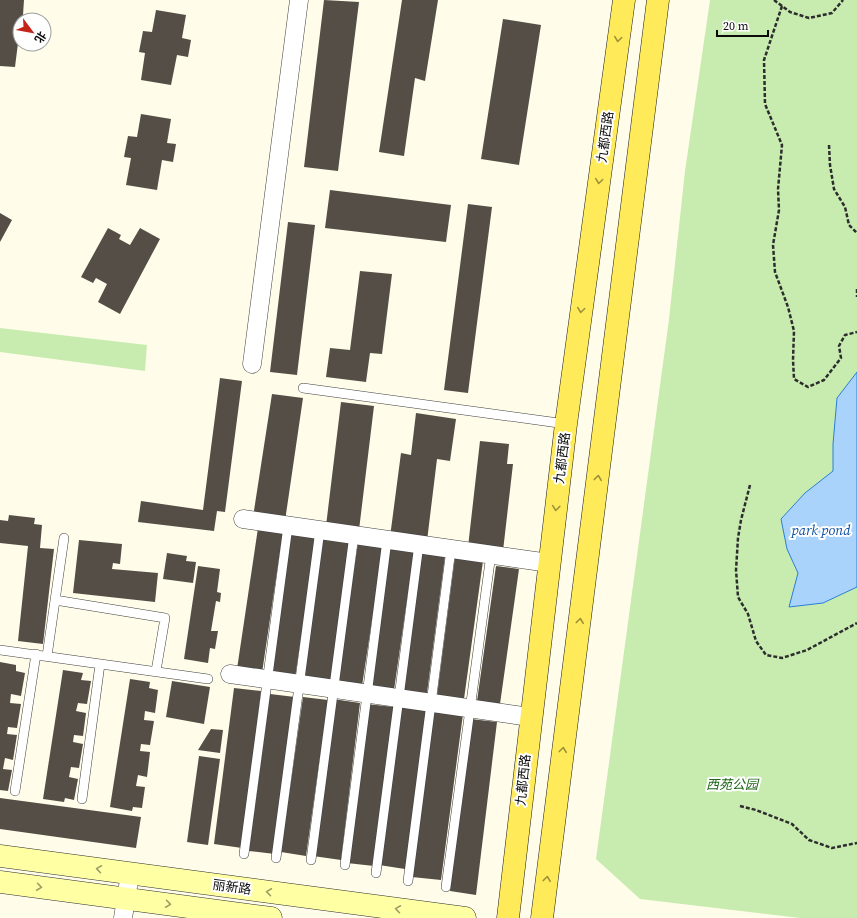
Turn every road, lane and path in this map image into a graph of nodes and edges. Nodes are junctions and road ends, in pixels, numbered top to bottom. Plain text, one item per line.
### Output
1 (299, 0) edge
2 (624, 0) edge
3 (658, 0) edge
4 (774, 0) edge
5 (843, 0) edge
6 (782, 6) junction
7 (829, 145) dead end
8 (857, 233) edge
9 (857, 289) edge
10 (857, 297) edge
11 (857, 332) edge
12 (252, 364) dead end
13 (303, 388) dead end
14 (566, 424) junction
15 (750, 485) dead end
16 (243, 519) dead end
17 (288, 526) junction
18 (320, 530) junction
19 (354, 535) junction
20 (64, 538) dead end
21 (387, 540) junction
22 (419, 544) junction
23 (451, 549) junction
24 (491, 554) junction
25 (549, 563) junction
26 (56, 600) junction
27 (857, 623) edge
28 (0, 650) edge
29 (36, 654) junction
30 (47, 656) junction
31 (100, 664) junction
32 (156, 671) junction
33 (230, 674) dead end
34 (208, 679) dead end
35 (268, 680) junction
36 (298, 684) junction
37 (334, 689) junction
38 (367, 694) junction
39 (398, 698) junction
40 (431, 703) junction
41 (470, 708) junction
42 (530, 716) junction
43 (15, 791) dead end
44 (82, 799) dead end
45 (740, 806) dead end
46 (857, 843) edge
47 (244, 854) dead end
48 (0, 856) edge
49 (276, 858) dead end
50 (311, 860) dead end
51 (345, 865) dead end
52 (376, 873) dead end
53 (130, 874) junction
54 (0, 882) edge
55 (408, 882) dead end
56 (446, 888) dead end
57 (124, 908) edge
58 (271, 918) edge
59 (464, 918) edge
60 (508, 918) edge
61 (542, 918) edge

1 - 12 street
2 -> 14 main road, 九都西路
61 -> 3 main road
4 - 6 path
5 - 6 path
6 - 11 path
7 - 8 path
9 - 10 path
13 - 14 lane
14 -> 25 main road, 九都西路
15 - 27 path
16 - 17 street
17 - 18 street
17 - 35 lane
18 - 19 street
18 - 36 lane
19 - 21 street
19 - 37 lane
20 - 26 lane
21 - 22 street
21 - 38 lane
22 - 23 street
22 - 39 lane
23 - 24 street
23 - 40 lane
24 - 25 street
24 - 41 lane
25 - 42 main road, 九都西路
26 - 30 lane
26 - 32 lane
28 - 29 lane
29 - 30 lane
29 - 43 lane
30 - 31 lane
31 - 32 lane
31 - 44 lane
32 - 34 lane
33 - 35 street
35 - 36 street
35 - 47 lane
36 - 37 street
36 - 49 lane
37 - 38 street
37 - 50 lane
38 - 39 street
38 - 51 lane
39 - 40 street
39 - 52 lane
40 - 41 street
40 - 55 lane
41 - 42 street
41 - 56 lane
42 - 60 main road, 九都西路
45 - 46 path
53 -> 48 main road, 丽新路
53 - 57 street
59 -> 53 main road, 丽新路
54 -> 57 main road, 丽新路
57 -> 58 main road, 丽新路

